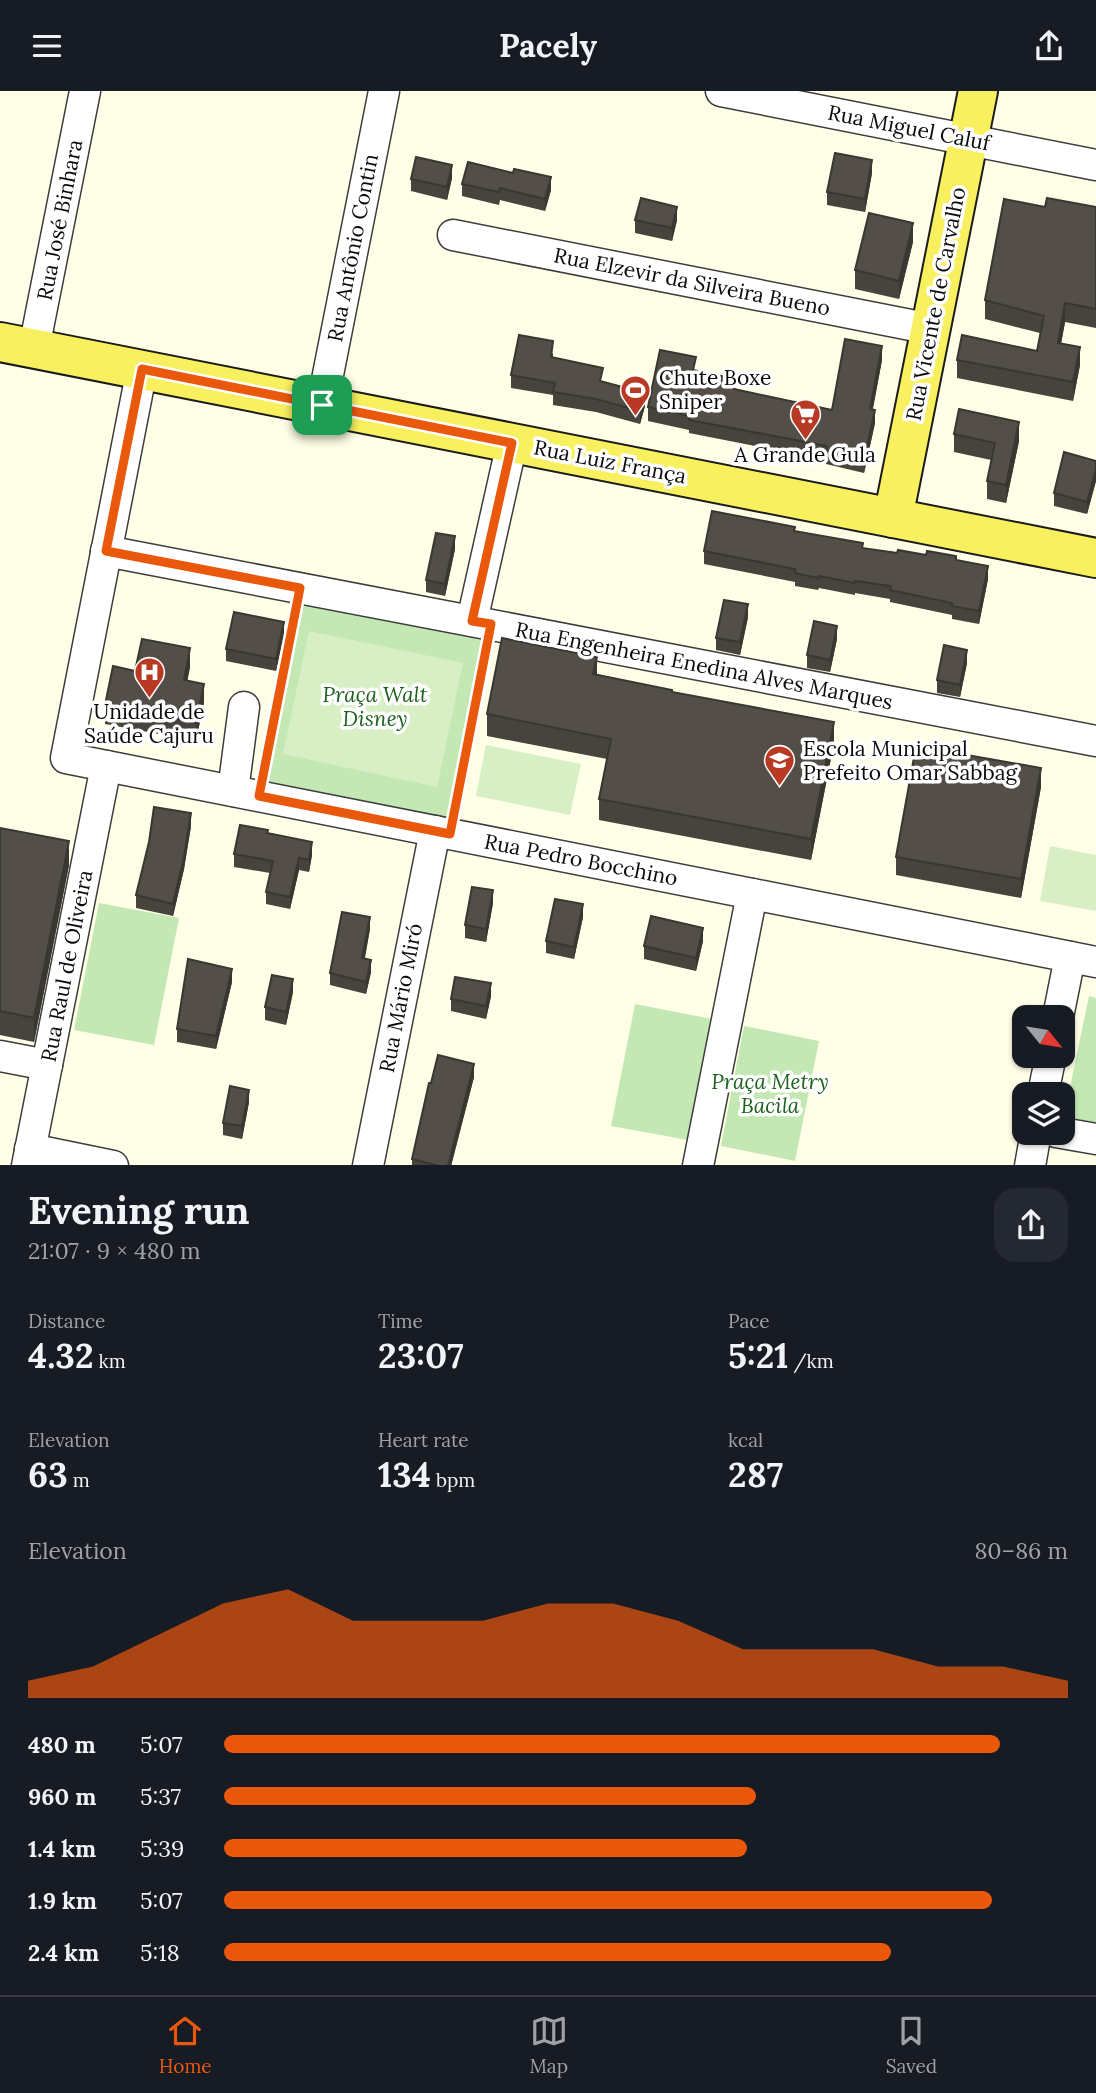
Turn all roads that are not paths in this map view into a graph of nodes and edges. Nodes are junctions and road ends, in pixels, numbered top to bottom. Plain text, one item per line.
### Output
1 (85, 91) edge
2 (384, 91) edge
3 (721, 91) edge
4 (978, 91) edge
5 (969, 140) junction
6 (1096, 165) edge
7 (453, 235) dead end
8 (931, 328) junction
9 (17, 345) edge
10 (142, 369) junction
11 (322, 405) junction
12 (512, 443) junction
13 (894, 518) junction
14 (106, 551) junction
15 (1096, 558) edge
16 (481, 623) junction
17 (244, 707) dead end
18 (1096, 741) edge
19 (106, 766) junction
20 (246, 793) junction
21 (442, 832) junction
22 (752, 894) junction
23 (1083, 959) edge
24 (1063, 1005) edge
25 (0, 1056) edge
26 (47, 1065) junction
27 (1075, 1135) edge
28 (1096, 1139) edge
29 (1034, 1145) edge
30 (28, 1157) edge
31 (113, 1165) edge
32 (368, 1165) edge
33 (698, 1165) edge
34 (1030, 1165) edge

1 - 9 street, Rua José Binhara
2 - 11 street, Rua Antônio Contin
3 - 5 street, Rua Miguel Caluf
4 - 5 main road, Rua Vicente de Carvalho
5 - 6 street, Rua Miguel Caluf
5 - 8 main road, Rua Vicente de Carvalho
7 - 8 street, Rua Elzevir da Silveira Bueno
8 - 13 main road, Rua Vicente de Carvalho
9 - 10 main road, Rua Luiz França
10 - 11 main road, Rua Luiz França
10 - 14 street
11 - 12 main road, Rua Luiz França
12 - 13 main road, Rua Luiz França
12 - 16 street
13 - 15 main road, Rua Luiz França
14 - 16 street, Rua Engenheira Enedina Alves Marques
14 - 19 street, Rua Pedro Bocchino
16 - 18 street, Rua Engenheira Enedina Alves Marques
17 - 20 street
19 - 20 street, Rua Pedro Bocchino
19 - 26 street, Rua Raul de Oliveira
20 - 21 street, Rua Pedro Bocchino
21 - 22 street, Rua Pedro Bocchino
21 - 32 street, Rua Mário Miró
22 - 23 street, Rua Pedro Bocchino
22 - 33 street
23 - 24 street
25 - 26 street
26 - 30 street, Rua Raul de Oliveira
27 - 28 street
29 - 34 street
30 - 31 street

